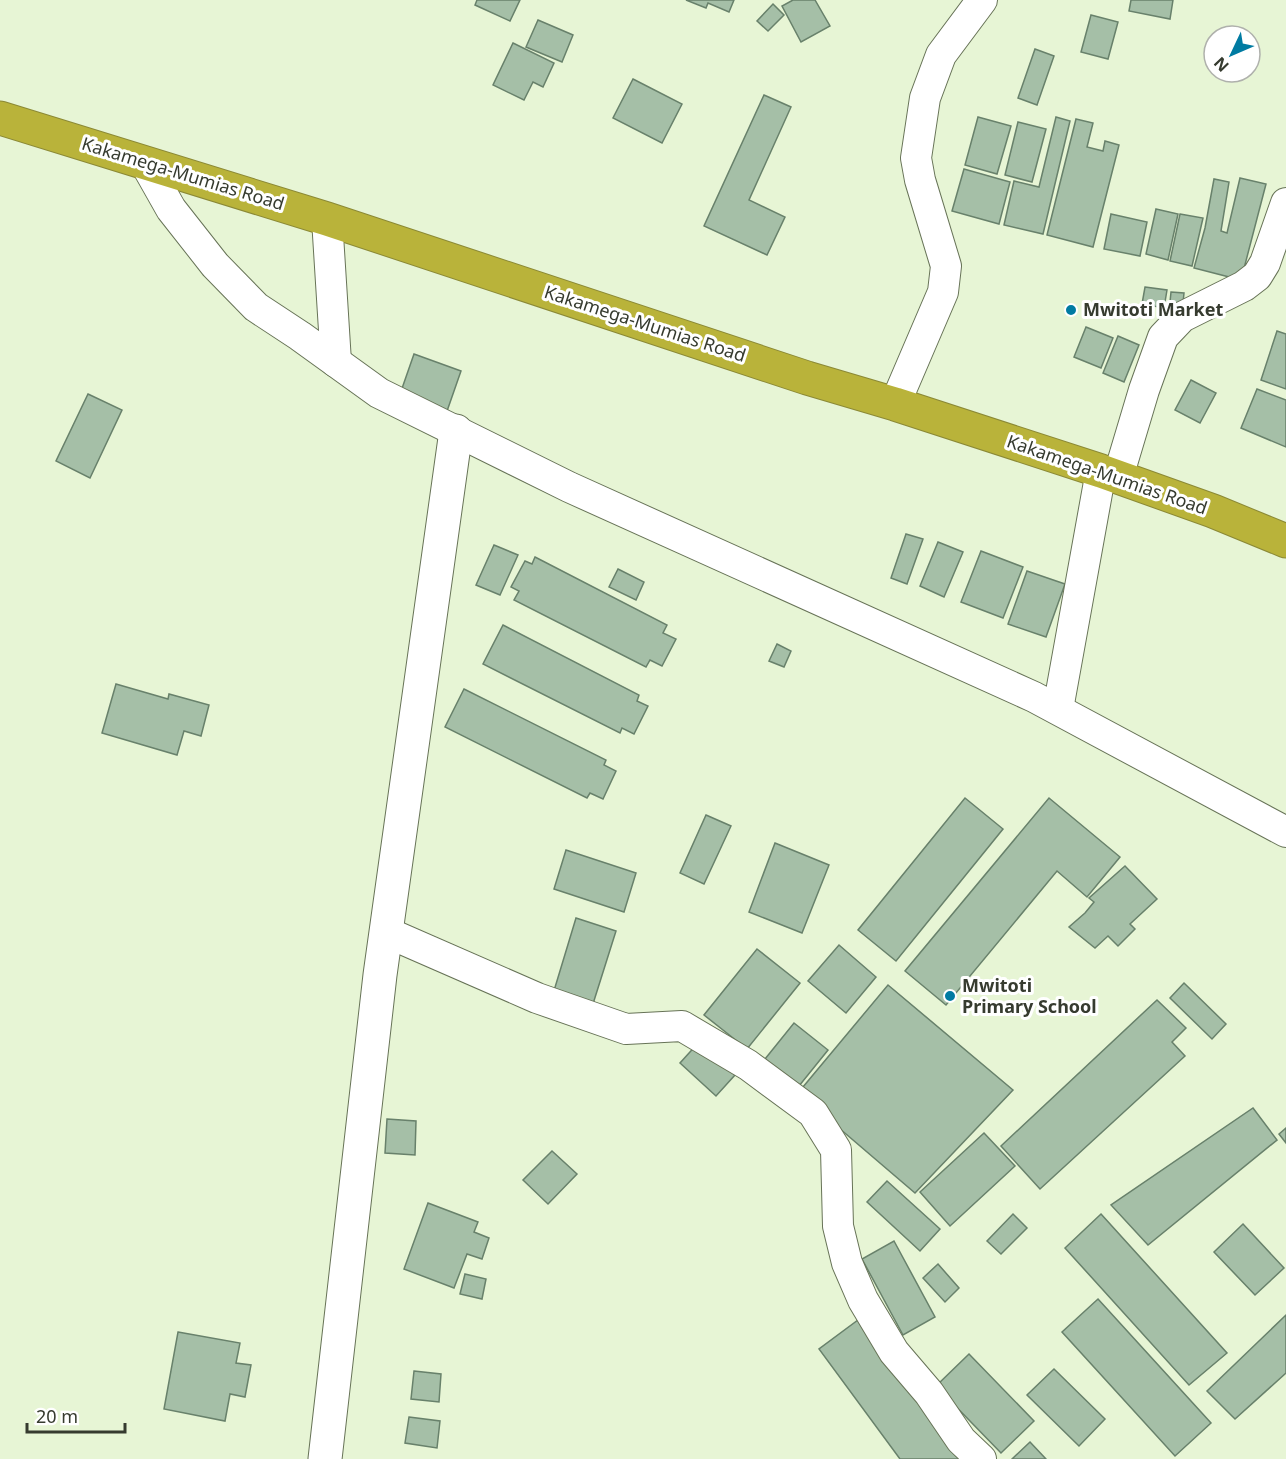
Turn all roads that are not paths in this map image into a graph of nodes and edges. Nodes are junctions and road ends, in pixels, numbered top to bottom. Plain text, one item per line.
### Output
1 (982, 0) edge
2 (0, 118) edge
3 (145, 163) junction
4 (1286, 203) edge
5 (327, 219) junction
6 (336, 362) junction
7 (894, 404) junction
8 (456, 431) junction
9 (1110, 474) junction
10 (1286, 541) edge
11 (1058, 709) junction
12 (1286, 832) edge
13 (386, 932) junction
14 (325, 1459) edge
15 (981, 1459) edge

1 - 7 street
2 - 3 highway, Kakamega-Mumias Road
3 - 5 highway, Kakamega-Mumias Road
3 - 6 street
4 - 9 street
5 - 6 street
5 - 7 highway, Kakamega-Mumias Road
6 - 8 street
7 - 9 highway, Kakamega-Mumias Road
8 - 11 street
8 - 13 street
9 - 10 highway, Kakamega-Mumias Road
9 - 11 street
11 - 12 street
13 - 14 street
13 - 15 street

